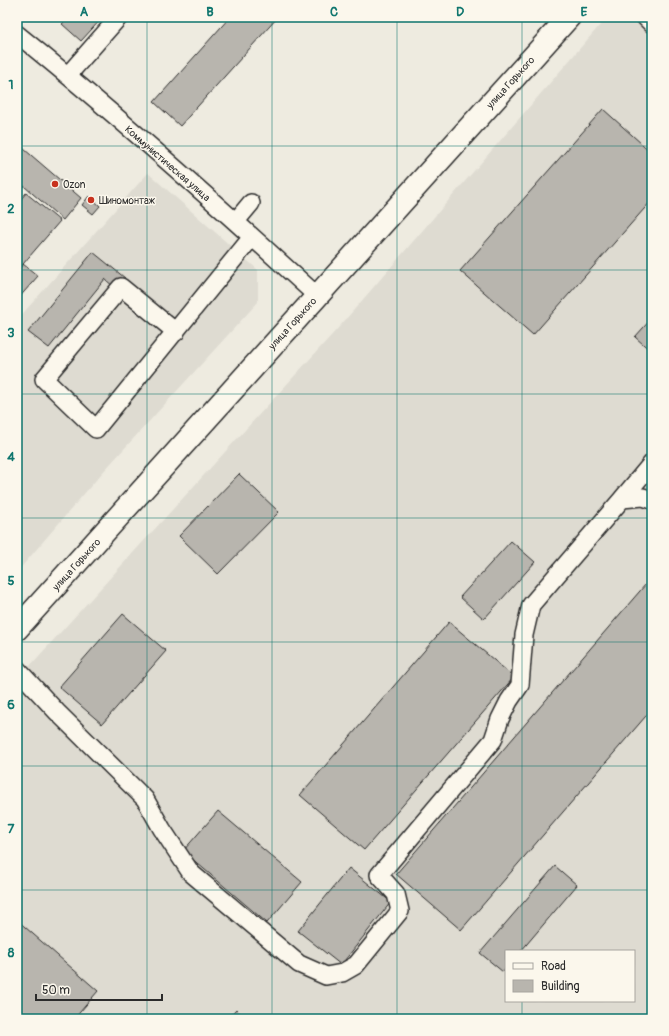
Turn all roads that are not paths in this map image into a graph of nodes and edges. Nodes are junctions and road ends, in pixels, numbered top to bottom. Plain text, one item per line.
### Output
1 (119, 17) edge
2 (569, 17) edge
3 (645, 17) edge
4 (652, 24) edge
5 (18, 37) edge
6 (68, 75) junction
7 (251, 203) dead end
8 (236, 222) junction
9 (252, 237) junction
10 (317, 296) junction
11 (176, 332) junction
12 (652, 463) edge
13 (622, 499) junction
14 (652, 500) edge
15 (17, 629) edge
16 (17, 669) edge

1 - 6 street
2 - 10 main road, улица Горького
3 - 4 street
5 - 6 street, Коммунистическая улица
6 - 8 street, Коммунистическая улица
7 - 8 street
8 - 9 street, Коммунистическая улица
9 - 10 street, Коммунистическая улица
9 - 11 street
10 - 15 main road, улица Горького
11 - 11 street
12 - 13 street
13 - 14 street
13 - 16 street

